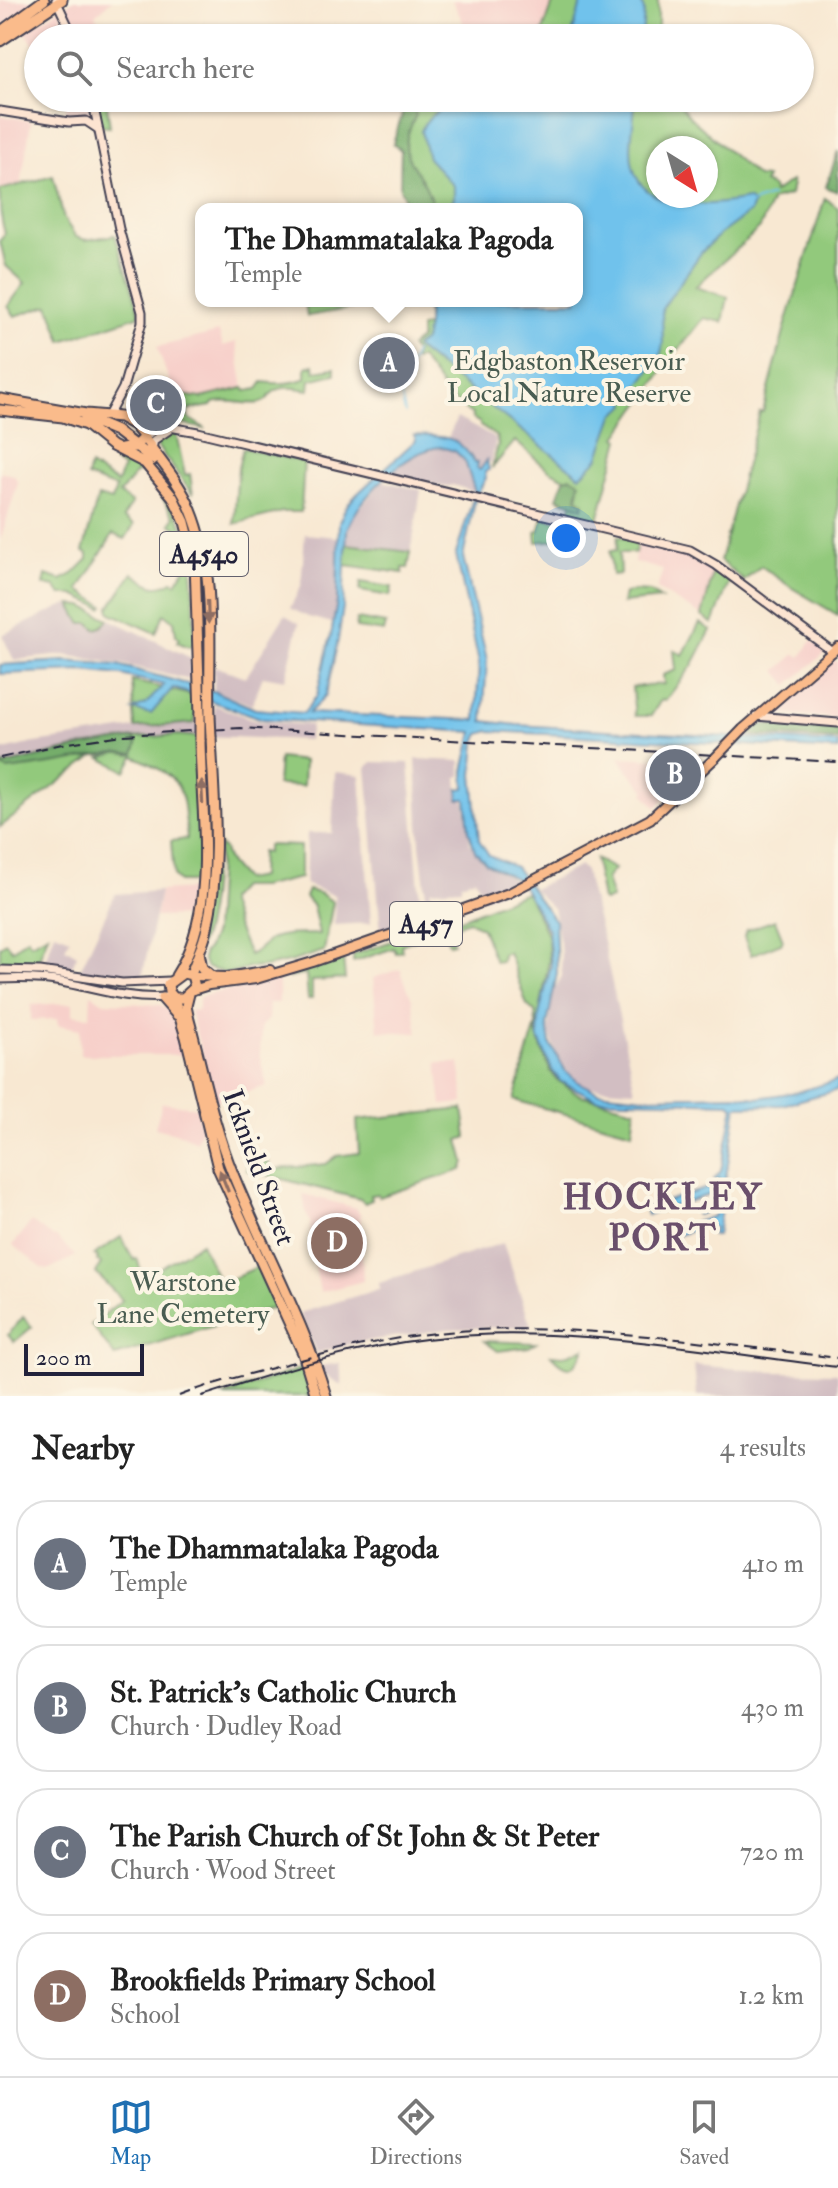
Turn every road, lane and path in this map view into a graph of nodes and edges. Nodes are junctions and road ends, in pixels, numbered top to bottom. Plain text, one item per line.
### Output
1 (59, 1) edge
2 (38, 3) edge
3 (22, 15) junction
4 (68, 24) edge
5 (1, 37) edge
6 (0, 111) edge
7 (95, 113) joint
8 (86, 121) junction
9 (98, 129) junction
10 (0, 399) edge
11 (118, 400) junction
12 (52, 407) junction
13 (0, 410) edge
14 (40, 410) junction
15 (108, 415) junction
16 (123, 418) junction
17 (99, 424) junction
18 (175, 429) junction
19 (102, 439) junction
20 (142, 440) junction
21 (121, 449) junction
22 (152, 450) junction
23 (167, 472) junction
24 (201, 578) junction
25 (836, 652) edge
26 (205, 710) junction
27 (756, 716) junction
28 (838, 723) edge
29 (205, 738) junction
30 (200, 949) junction
31 (329, 956) junction
32 (0, 974) edge
33 (192, 975) junction
34 (214, 978) junction
35 (173, 979) junction
36 (191, 992) junction
37 (169, 997) junction
38 (316, 1396) edge
39 (326, 1396) edge

1 - 3 highway
1 - 4 main road
1 - 5 highway
2 - 3 highway
3 - 5 highway
6 - 8 main road
7 - 8 main road
7 - 9 main road
8 - 9 main road
9 - 11 main road
10 - 14 highway, A4540
11 - 15 main road
11 - 16 main road
12 - 14 highway, A4540
12 - 15 highway, A4540
12 - 17 highway, A4540
13 - 14 highway, A4540
14 - 19 highway, A4540
15 - 16 highway
15 - 17 highway
16 - 18 main road
16 - 20 highway
17 - 19 highway
17 - 20 highway, A4540
18 - 20 main road
18 - 22 main road
18 - 25 main road
19 - 21 highway
20 - 21 highway
20 - 22 highway, A4540
20 - 23 highway, A4540
21 - 24 highway, A4540
22 - 23 highway, A4540
23 - 24 highway, A4540
24 - 26 highway, A4540
24 -> 26 highway, A4540
25 - 27 main road, A457
26 - 29 highway, A4540, bridge
27 - 28 main road
27 - 31 main road, A457, bridge
29 - 30 highway, A4540
35 -> 29 highway, A4540
30 - 33 highway, A4540
30 - 34 highway
31 - 34 main road, A457
31 - 36 main road, A457
32 - 35 main road
32 - 37 main road
33 - 34 main road, A457
33 - 35 highway
33 - 36 highway, A4540
35 - 37 highway
36 - 37 highway
36 - 39 highway, Icknield Street / A4540
38 -> 37 highway, Icknield Street

